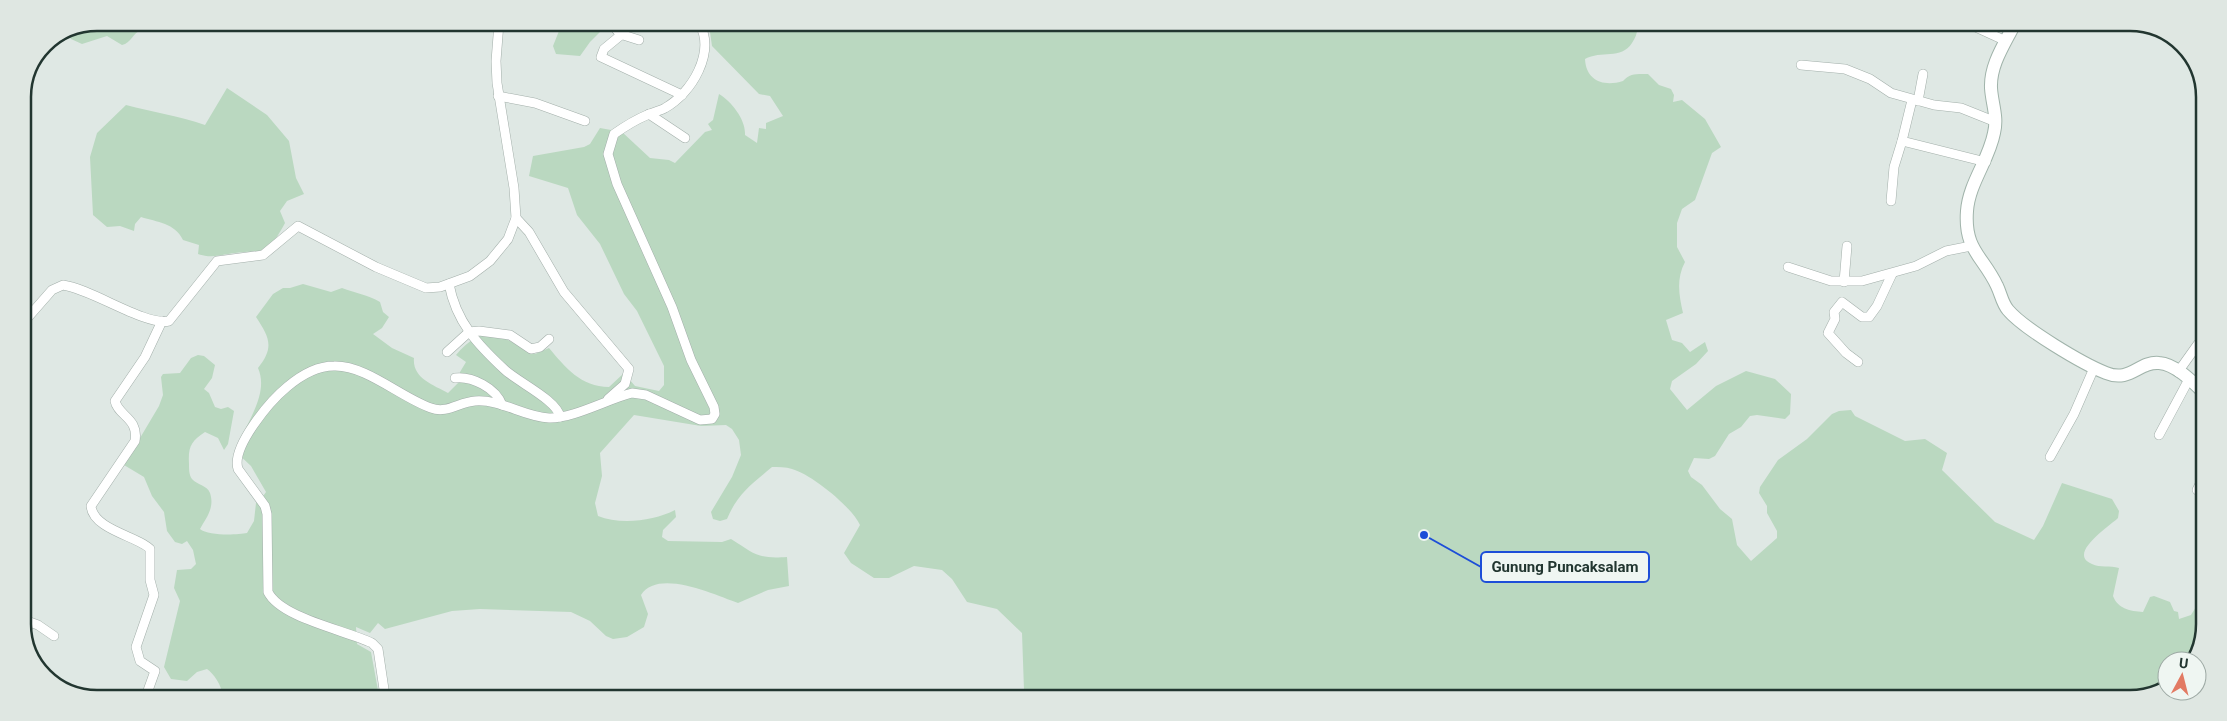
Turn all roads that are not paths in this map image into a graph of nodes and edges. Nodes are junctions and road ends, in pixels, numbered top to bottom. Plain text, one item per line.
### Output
1 (498, 31) edge
2 (618, 31) edge
3 (701, 31) edge
4 (1984, 31) edge
5 (2011, 31) edge
6 (621, 35) junction
7 (639, 40) dead end
8 (2006, 41) junction
9 (1801, 64) dead end
10 (1923, 74) dead end
11 (682, 95) junction
12 (498, 96) junction
13 (1915, 101) junction
14 (649, 114) junction
15 (585, 121) dead end
16 (1996, 122) junction
17 (685, 138) dead end
18 (1902, 141) junction
19 (1986, 162) junction
20 (1891, 201) dead end
21 (516, 218) junction
22 (1847, 246) dead end
23 (1971, 246) junction
24 (1788, 267) dead end
25 (1892, 274) junction
26 (1844, 282) junction
27 (449, 284) junction
28 (31, 314) edge
29 (162, 321) junction
30 (469, 332) junction
31 (549, 339) dead end
32 (2196, 347) edge
33 (447, 352) dead end
34 (1858, 362) dead end
35 (2094, 368) junction
36 (2178, 372) junction
37 (455, 378) dead end
38 (2189, 379) junction
39 (2196, 386) edge
40 (604, 402) junction
41 (502, 405) junction
42 (560, 417) junction
43 (2159, 435) dead end
44 (2050, 457) dead end
45 (31, 622) edge
46 (54, 636) dead end
47 (148, 690) edge
48 (384, 690) edge

1 - 12 street
2 - 6 street
3 - 11 street
4 - 8 street
5 - 8 street
6 - 7 street
6 - 11 street
8 - 16 street
9 - 13 street
10 - 13 street
11 - 14 street
12 - 15 street
12 - 21 street
13 - 16 street
13 - 18 street
14 - 17 street
14 - 40 street
16 - 19 street
18 - 19 street
18 - 20 street
19 - 23 street
21 - 27 street
21 - 40 street
22 - 26 street
23 - 25 street
23 - 35 street
24 - 26 street
25 - 26 street
25 - 34 street
27 - 29 street
27 - 30 street
28 - 29 street
29 - 47 street
30 - 31 street
30 - 33 street
30 - 42 street
32 - 36 street
35 - 36 street
35 - 44 street
36 - 38 street
37 - 41 street
38 - 39 street
38 - 43 street
40 - 42 street
41 - 42 street
41 - 48 street
45 - 46 street

